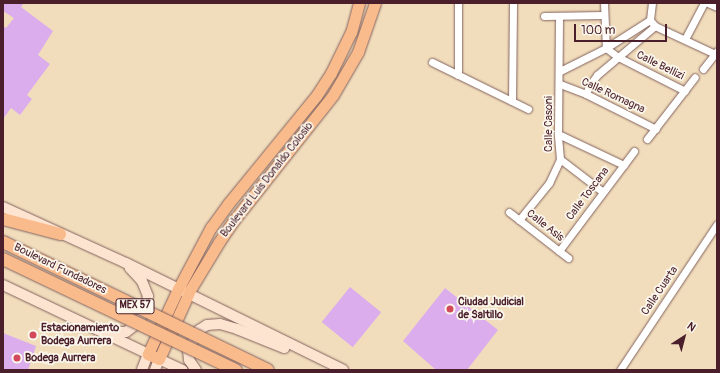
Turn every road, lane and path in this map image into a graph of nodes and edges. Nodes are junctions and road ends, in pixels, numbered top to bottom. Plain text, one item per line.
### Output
1 (359, 3) edge
2 (375, 3) edge
3 (458, 3) edge
4 (513, 3) edge
5 (604, 3) edge
6 (652, 3) edge
7 (704, 3) edge
8 (708, 3) edge
9 (717, 7) edge
10 (604, 14) junction
11 (544, 16) dead end
12 (560, 16) junction
13 (653, 23) junction
14 (685, 39) junction
15 (606, 48) junction
16 (716, 52) edge
17 (618, 58) junction
18 (432, 62) dead end
19 (703, 69) dead end
20 (560, 71) junction
21 (458, 75) junction
22 (695, 78) dead end
23 (560, 84) junction
24 (685, 90) junction
25 (586, 94) junction
26 (512, 102) junction
27 (528, 109) dead end
28 (656, 129) junction
29 (558, 134) junction
30 (647, 139) dead end
31 (634, 151) dead end
32 (560, 159) junction
33 (624, 165) junction
34 (603, 192) junction
35 (3, 207) edge
36 (509, 212) dead end
37 (3, 219) edge
38 (519, 220) junction
39 (717, 224) edge
40 (60, 234) junction
41 (3, 242) edge
42 (559, 251) junction
43 (568, 258) dead end
44 (3, 259) edge
45 (126, 263) junction
46 (3, 285) edge
47 (178, 289) junction
48 (188, 294) junction
49 (98, 330) junction
50 (148, 354) junction
51 (159, 359) junction
52 (339, 368) edge
53 (142, 370) edge
54 (155, 370) edge
55 (183, 370) edge
56 (196, 370) edge
57 (236, 370) edge
58 (268, 370) edge
59 (620, 370) edge

1 - 47 main road, Boulevard Luis Donaldo Colosio
2 - 48 main road, Boulevard Luis Donaldo Colosio
3 - 21 street
4 - 26 street
5 - 10 street
6 - 13 street
7 - 14 street
8 - 9 street
10 - 12 street
10 - 15 street
11 - 12 street
12 - 20 street, Calle Casoni
13 - 14 street
13 - 15 street
13 - 17 street
14 - 16 street
15 - 17 street, Calle Bellizi
15 - 20 street
16 - 19 street
17 - 24 street, Calle Bellizi
17 - 25 street
18 - 21 street
20 - 23 street, Calle Casoni
21 - 26 street
22 - 24 street
23 - 25 street, Calle Romagna
23 - 29 street, Calle Casoni
24 - 28 street
25 - 28 street, Calle Romagna
26 - 27 street
28 - 30 street
29 - 32 street, Calle Casoni
29 - 33 street
31 - 33 street, Calle Toscana
32 - 34 street
32 - 38 street, Calle Casoni
33 - 34 street, Calle Toscana
34 - 42 street, Calle Toscana
35 - 40 main road
36 - 38 street, Calle Asis
37 - 40 highway
38 - 42 street, Calle Asis
39 - 59 street, Calle Cuarta
40 - 45 main road
41 - 58 highway, Boulevard Fundadores / MEX 57, bridge
42 - 43 street, Calle Asis
44 - 57 highway, Boulevard Fundadores / MEX 57, bridge
45 - 47 main road
45 - 49 main road
46 - 49 main road
47 - 48 main road
47 - 50 main road, Boulevard Luis Donaldo Colosio
48 - 51 main road, Boulevard Luis Donaldo Colosio
48 - 52 main road
49 - 50 main road
50 - 51 main road
50 - 53 main road
51 - 54 main road
51 - 55 main road
52 - 56 main road

